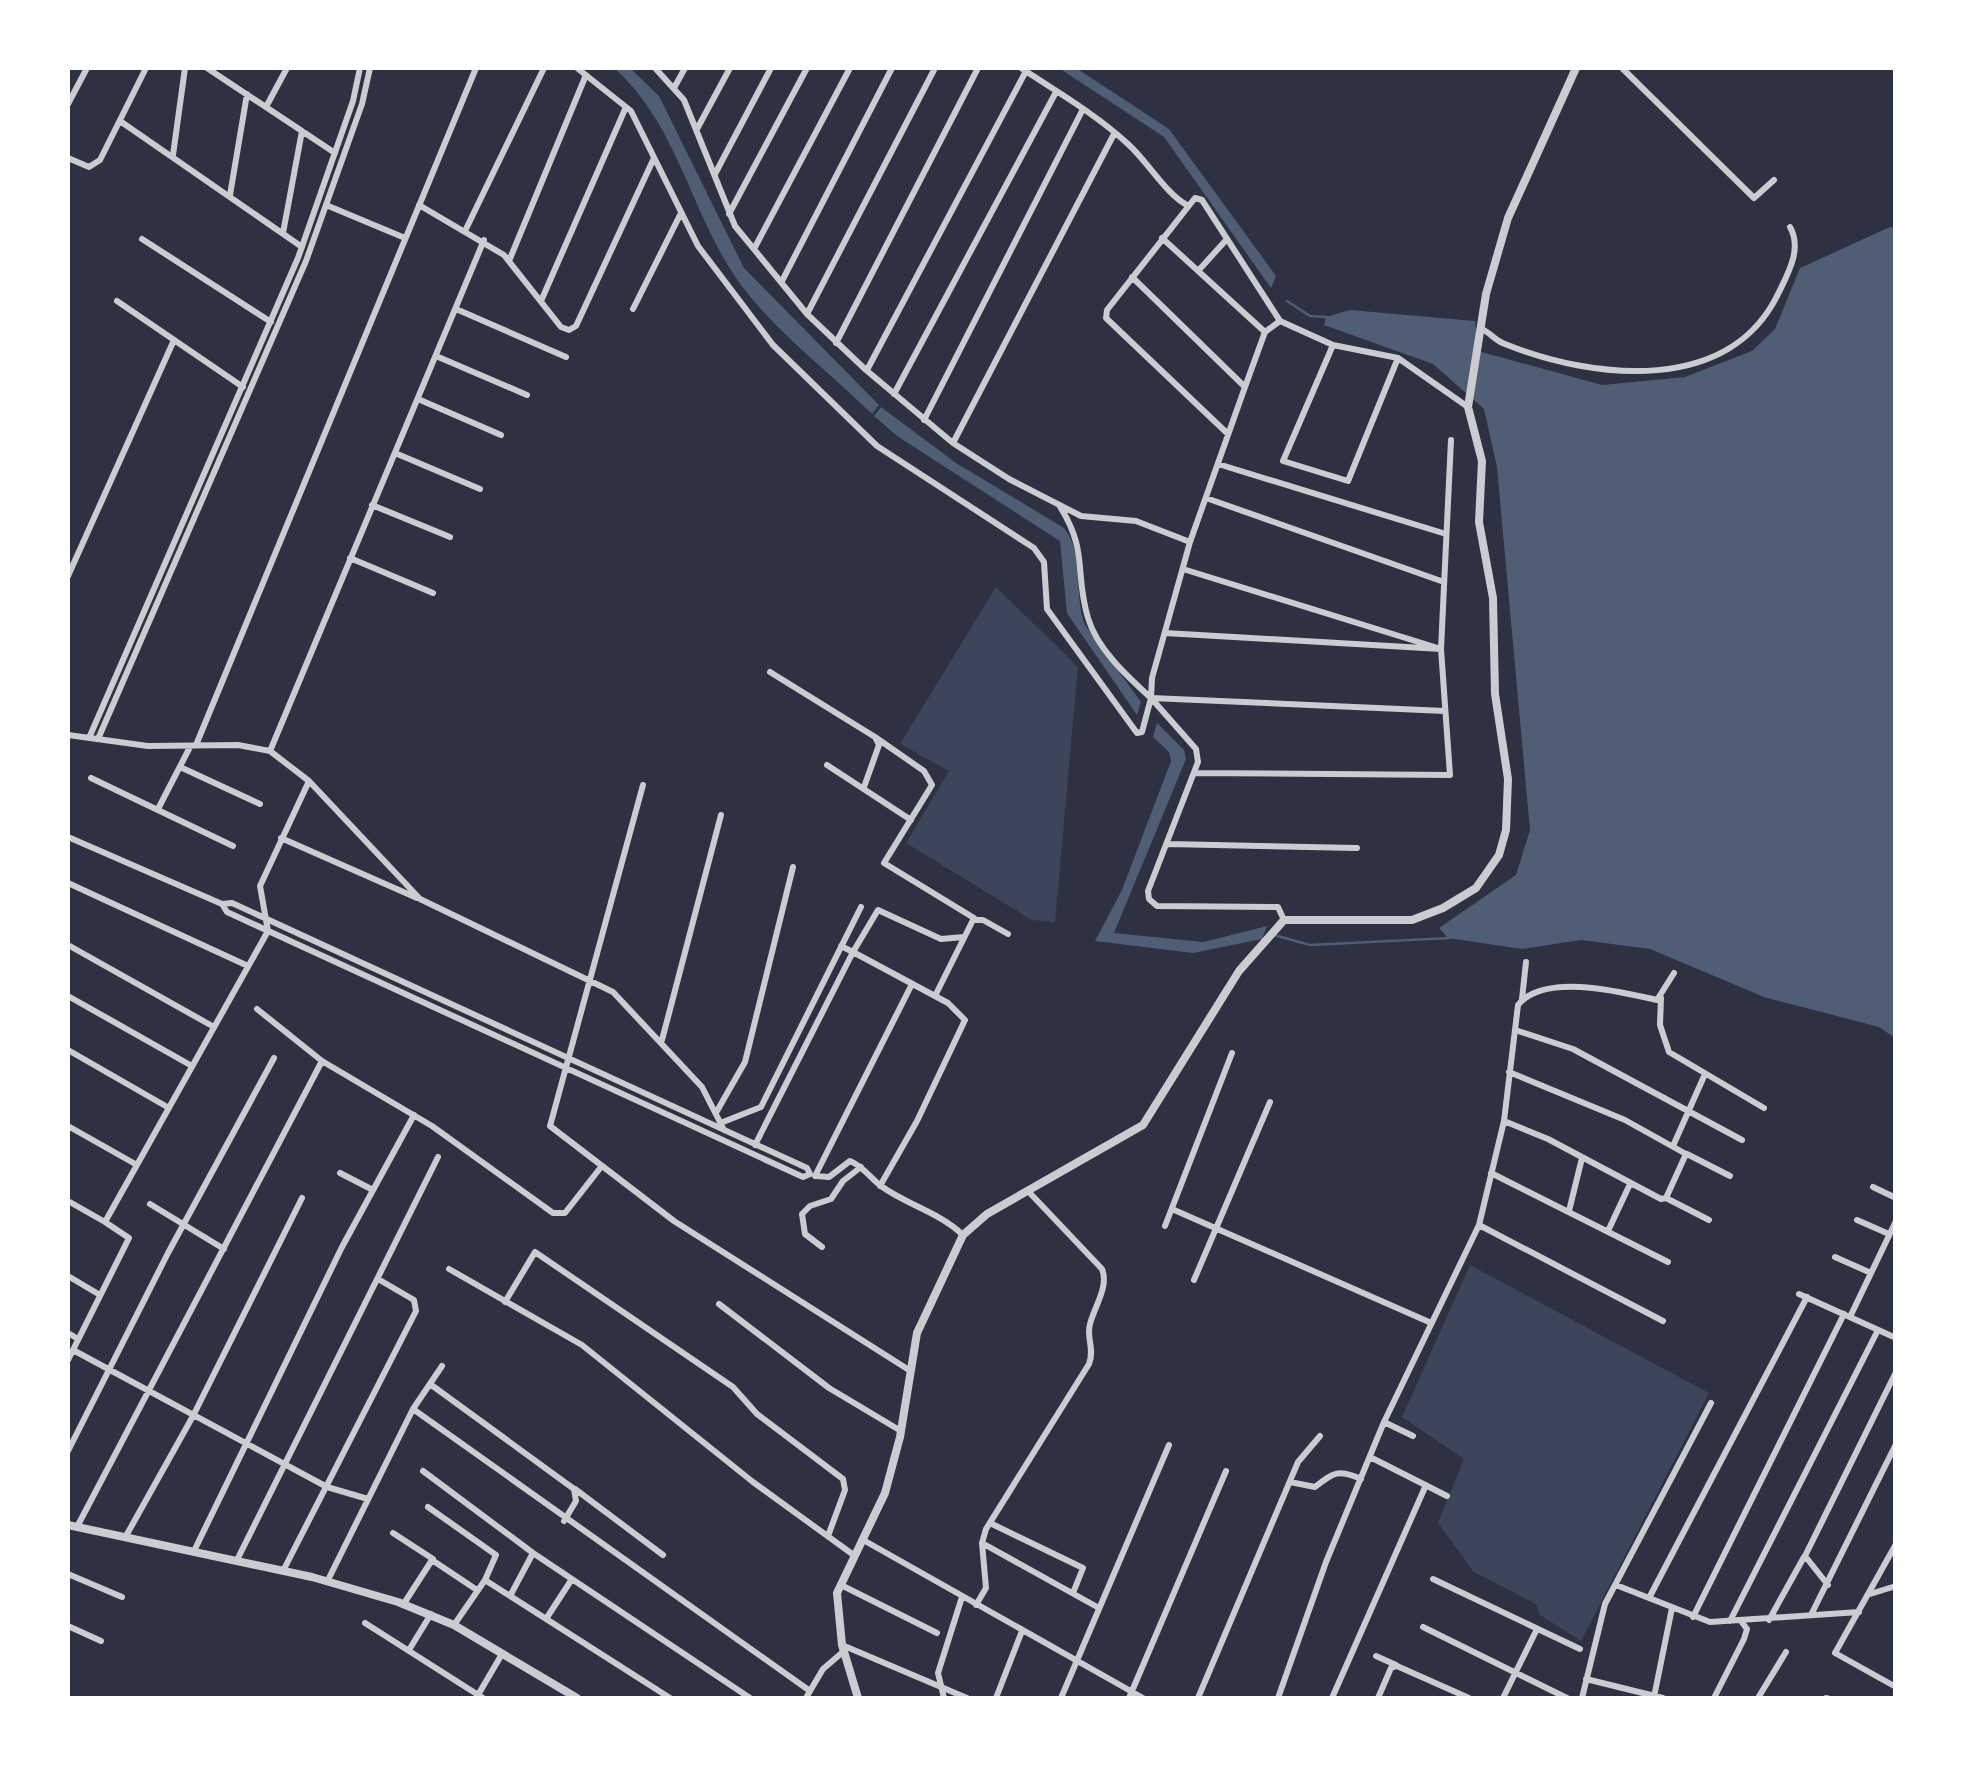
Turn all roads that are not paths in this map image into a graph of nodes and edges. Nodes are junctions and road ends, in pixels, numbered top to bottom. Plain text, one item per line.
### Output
1 (88, 68) edge
2 (146, 68) edge
3 (185, 68) edge
4 (207, 68) edge
5 (287, 68) edge
6 (360, 68) edge
7 (370, 68) edge
8 (476, 68) edge
9 (544, 68) edge
10 (577, 68) edge
11 (655, 68) edge
12 (685, 68) edge
13 (730, 68) edge
14 (771, 68) edge
15 (807, 68) edge
16 (850, 68) edge
17 (892, 68) edge
18 (934, 68) edge
19 (978, 68) edge
20 (1576, 68) edge
21 (1622, 68) edge
22 (1023, 69) edge
23 (221, 72) edge
24 (586, 75) junction
25 (674, 88) junction
26 (1056, 92) junction
27 (247, 94) junction
28 (68, 104) edge
29 (266, 107) junction
30 (626, 107) junction
31 (1082, 111) junction
32 (120, 120) junction
33 (696, 130) junction
34 (302, 131) junction
35 (1114, 134) junction
36 (335, 153) junction
37 (173, 155) junction
38 (68, 158) edge
39 (654, 158) junction
40 (714, 176) junction
41 (1774, 180) dead end
42 (230, 195) junction
43 (326, 204) junction
44 (1187, 204) junction
45 (419, 205) junction
46 (682, 212) junction
47 (730, 214) junction
48 (1790, 227) dead end
49 (466, 229) junction
50 (283, 233) junction
51 (142, 238) dead end
52 (405, 238) junction
53 (1162, 238) junction
54 (1227, 239) junction
55 (484, 240) junction
56 (302, 247) junction
57 (754, 249) junction
58 (508, 261) junction
59 (1198, 270) junction
60 (1132, 277) junction
61 (782, 281) junction
62 (118, 301) dead end
63 (541, 302) junction
64 (456, 309) junction
65 (633, 309) dead end
66 (807, 314) junction
67 (1280, 321) junction
68 (271, 322) junction
69 (1480, 330) junction
70 (1265, 332) junction
71 (174, 340) junction
72 (836, 343) junction
73 (1333, 345) junction
74 (436, 356) junction
75 (566, 357) dead end
76 (1398, 358) junction
77 (866, 370) junction
78 (1245, 386) junction
79 (244, 388) junction
80 (894, 394) junction
81 (527, 395) dead end
82 (418, 398) junction
83 (1469, 404) junction
84 (924, 420) junction
85 (501, 434) dead end
86 (1228, 434) junction
87 (1450, 440) dead end
88 (953, 443) junction
89 (394, 453) junction
90 (1218, 464) junction
91 (480, 489) dead end
92 (1206, 498) junction
93 (1058, 504) junction
94 (372, 505) junction
95 (1446, 534) junction
96 (450, 537) dead end
97 (1190, 542) junction
98 (350, 558) junction
99 (1183, 568) junction
100 (68, 576) edge
101 (1444, 582) junction
102 (433, 592) dead end
103 (1165, 633) junction
104 (1441, 649) junction
105 (770, 672) dead end
106 (1151, 698) junction
107 (1445, 711) junction
108 (68, 735) edge
109 (875, 737) junction
110 (94, 739) junction
111 (193, 746) junction
112 (270, 751) junction
113 (827, 765) dead end
114 (180, 767) junction
115 (1195, 773) junction
116 (90, 778) dead end
117 (310, 781) junction
118 (643, 785) dead end
119 (864, 787) junction
120 (260, 804) dead end
121 (158, 810) junction
122 (721, 816) dead end
123 (911, 820) junction
124 (68, 837) edge
125 (280, 838) junction
126 (1168, 844) junction
127 (233, 846) dead end
128 (1358, 848) dead end
129 (793, 867) dead end
130 (68, 883) edge
131 (420, 899) junction
132 (222, 904) junction
133 (861, 907) dead end
134 (266, 918) junction
135 (974, 920) junction
136 (1284, 920) junction
137 (268, 931) junction
138 (1008, 934) dead end
139 (966, 937) junction
140 (68, 944) edge
141 (841, 946) junction
142 (853, 952) junction
143 (1526, 962) dead end
144 (248, 966) junction
145 (1674, 973) dead end
146 (593, 980) junction
147 (912, 984) junction
148 (68, 996) edge
149 (936, 996) junction
150 (1661, 998) junction
151 (1522, 999) junction
152 (257, 1009) dead end
153 (214, 1027) junction
154 (1515, 1030) junction
155 (661, 1041) junction
156 (68, 1050) edge
157 (1232, 1052) dead end
158 (274, 1058) dead end
159 (569, 1059) junction
160 (322, 1060) junction
161 (192, 1066) junction
162 (566, 1068) junction
163 (1509, 1072) junction
164 (1705, 1073) junction
165 (1270, 1102) dead end
166 (169, 1108) junction
167 (1764, 1108) dead end
168 (1688, 1109) junction
169 (716, 1111) junction
170 (414, 1115) junction
171 (1504, 1121) junction
172 (68, 1126) edge
173 (724, 1126) junction
174 (1742, 1140) dead end
175 (755, 1145) junction
176 (1674, 1146) junction
177 (1686, 1154) junction
178 (438, 1158) dead end
179 (1582, 1158) junction
180 (137, 1165) junction
181 (602, 1167) junction
182 (861, 1167) junction
183 (340, 1173) dead end
184 (1491, 1173) junction
185 (813, 1175) junction
186 (1730, 1176) dead end
187 (1630, 1184) junction
188 (880, 1186) junction
189 (1873, 1188) dead end
190 (374, 1190) junction
191 (1028, 1191) junction
192 (302, 1198) dead end
193 (1666, 1198) junction
194 (1896, 1198) edge
195 (68, 1202) edge
196 (150, 1204) dead end
197 (1172, 1210) junction
198 (1569, 1211) junction
199 (1709, 1220) dead end
200 (1856, 1220) dead end
201 (1896, 1221) edge
202 (105, 1222) junction
203 (184, 1224) junction
204 (1166, 1226) dead end
205 (1478, 1226) junction
206 (1216, 1229) junction
207 (1608, 1231) junction
208 (1889, 1234) junction
209 (963, 1235) junction
210 (822, 1247) dead end
211 (224, 1248) junction
212 (1835, 1257) dead end
213 (1668, 1262) dead end
214 (450, 1268) dead end
215 (1871, 1272) junction
216 (68, 1276) edge
217 (378, 1279) junction
218 (1194, 1280) dead end
219 (100, 1295) junction
220 (505, 1302) junction
221 (719, 1304) dead end
222 (1847, 1316) junction
223 (1663, 1321) dead end
224 (1429, 1322) junction
225 (1878, 1330) junction
226 (68, 1333) edge
227 (1894, 1334) edge
228 (78, 1338) junction
229 (73, 1350) junction
230 (68, 1360) edge
231 (442, 1366) dead end
232 (909, 1370) junction
233 (1896, 1372) edge
234 (108, 1373) junction
235 (430, 1384) junction
236 (150, 1395) junction
237 (1711, 1403) dead end
238 (413, 1409) junction
239 (193, 1416) junction
240 (1384, 1422) junction
241 (901, 1431) junction
242 (1320, 1436) dead end
243 (1413, 1436) dead end
244 (248, 1442) junction
245 (1896, 1444) edge
246 (1169, 1445) dead end
247 (68, 1451) edge
248 (1370, 1457) junction
249 (286, 1464) junction
250 (423, 1471) dead end
251 (1226, 1471) dead end
252 (1361, 1479) junction
253 (1290, 1482) junction
254 (1426, 1486) junction
255 (327, 1487) junction
256 (574, 1489) junction
257 (1446, 1496) dead end
258 (368, 1499) junction
259 (428, 1506) dead end
260 (564, 1520) junction
261 (990, 1523) junction
262 (72, 1526) edge
263 (393, 1533) dead end
264 (126, 1536) junction
265 (828, 1536) junction
266 (865, 1541) junction
267 (982, 1543) junction
268 (1896, 1544) edge
269 (194, 1550) junction
270 (533, 1553) junction
271 (663, 1555) dead end
272 (856, 1556) junction
273 (1805, 1556) junction
274 (238, 1560) junction
275 (434, 1560) junction
276 (283, 1570) junction
277 (68, 1574) edge
278 (572, 1579) junction
279 (1434, 1579) dead end
280 (485, 1580) junction
281 (328, 1582) junction
282 (841, 1585) junction
283 (1616, 1585) junction
284 (1828, 1585) junction
285 (1896, 1586) edge
286 (478, 1590) junction
287 (1074, 1594) junction
288 (1869, 1594) junction
289 (510, 1596) junction
290 (122, 1597) dead end
291 (962, 1598) junction
292 (1648, 1598) junction
293 (403, 1604) junction
294 (976, 1605) junction
295 (1099, 1608) junction
296 (1672, 1608) junction
297 (1859, 1612) junction
298 (431, 1614) junction
299 (1810, 1616) junction
300 (1693, 1617) junction
301 (546, 1619) junction
302 (1769, 1620) junction
303 (1730, 1621) junction
304 (1741, 1621) junction
305 (365, 1624) dead end
306 (68, 1626) edge
307 (454, 1626) junction
308 (1423, 1627) dead end
309 (1537, 1629) junction
310 (1022, 1630) junction
311 (937, 1633) dead end
312 (102, 1641) dead end
313 (843, 1648) junction
314 (1580, 1649) dead end
315 (409, 1650) junction
316 (1786, 1652) dead end
317 (502, 1654) junction
318 (1376, 1656) dead end
319 (1076, 1661) junction
320 (1397, 1666) junction
321 (1516, 1672) junction
322 (1586, 1679) junction
323 (1896, 1686) edge
324 (944, 1689) junction
325 (808, 1695) edge
326 (1131, 1695) edge
327 (480, 1697) edge
328 (577, 1698) edge
329 (670, 1698) edge
330 (750, 1698) edge
331 (858, 1698) edge
332 (944, 1698) edge
333 (967, 1698) edge
334 (996, 1698) edge
335 (1060, 1698) edge
336 (1144, 1698) edge
337 (1198, 1698) edge
338 (1278, 1698) edge
339 (1332, 1698) edge
340 (1378, 1698) edge
341 (1469, 1698) edge
342 (1504, 1698) edge
343 (1567, 1698) edge
344 (1582, 1698) edge
345 (1659, 1698) edge
346 (1714, 1698) edge
347 (1758, 1698) edge

1 - 28 street
2 - 32 street
3 - 37 street
4 - 23 street
5 - 29 street
6 - 36 street
7 - 43 street
8 - 45 street
9 - 49 street
10 - 24 street
11 - 25 street
12 - 25 street
13 - 33 street
14 - 40 street
15 - 47 street
16 - 57 street
17 - 61 street
18 - 66 street
19 - 72 street
20 - 69 street
21 - 41 street
22 - 26 street
22 - 77 street
23 - 27 street
24 - 30 street
24 - 58 street
25 - 33 street
26 - 31 street
26 - 80 street
27 - 29 street
27 - 42 street
29 - 34 street
30 - 39 street
30 - 63 street
31 - 35 street
31 - 84 street
32 - 37 street
32 - 38 street
33 - 40 street
34 - 36 street
34 - 50 street
35 - 44 street
35 - 88 street
36 - 56 street
37 - 42 street
39 - 46 street
39 - 63 street
40 - 47 street
42 - 50 street
43 - 52 street
43 - 110 street
44 - 53 street
44 - 54 street
45 - 49 street
45 - 52 street
46 - 65 street
46 - 106 street
47 - 57 street
48 - 69 street
49 - 55 street
50 - 56 street
51 - 68 street
52 - 111 street
53 - 59 street
53 - 60 street
54 - 59 street
54 - 67 street
55 - 58 street
55 - 64 street
56 - 68 street
57 - 61 street
58 - 63 street
59 - 70 street
60 - 78 street
60 - 86 street
61 - 66 street
62 - 71 street
64 - 74 street
64 - 75 street
66 - 72 street
67 - 70 street
67 - 73 street
68 - 79 street
69 - 83 street
70 - 78 street
71 - 79 street
71 - 100 street
72 - 77 street
73 - 76 street
73 - 76 street
74 - 81 street
74 - 82 street
76 - 83 street
77 - 80 street
78 - 86 street
79 - 110 street
80 - 84 street
82 - 85 street
82 - 89 street
83 - 136 street
84 - 88 street
86 - 90 street
87 - 95 street
88 - 93 street
89 - 91 street
89 - 94 street
90 - 92 street
90 - 95 street
92 - 97 street
92 - 101 street
93 - 97 street
93 - 106 street
94 - 96 street
94 - 98 street
95 - 101 street
97 - 99 street
98 - 102 street
98 - 112 street
99 - 103 street
99 - 104 street
101 - 104 street
103 - 104 street
103 - 106 street
104 - 107 street
105 - 109 street
106 - 107 street
106 - 115 street
107 - 115 street
108 - 110 street
109 - 119 street
109 - 123 street
110 - 111 street
111 - 112 street
111 - 114 street
112 - 117 street
113 - 119 street
114 - 120 street
114 - 121 street
115 - 126 street
116 - 121 street
117 - 125 street
117 - 131 street
118 - 146 street
119 - 123 street
121 - 127 street
122 - 155 street
123 - 135 street
124 - 132 street
125 - 131 street
125 - 134 street
126 - 128 street
126 - 136 street
129 - 169 street
130 - 144 street
131 - 146 street
132 - 134 street
132 - 137 street
133 - 141 street
134 - 137 street
134 - 159 street
135 - 138 street
135 - 139 street
136 - 191 street
137 - 144 street
137 - 162 street
139 - 142 street
139 - 149 street
140 - 153 street
141 - 142 street
141 - 173 street
142 - 147 street
142 - 175 street
143 - 151 street
144 - 153 street
145 - 150 street
146 - 155 street
146 - 159 street
147 - 149 street
147 - 185 street
148 - 161 street
149 - 188 street
150 - 151 street
150 - 164 street
151 - 154 street
152 - 160 street
153 - 161 street
154 - 163 street
154 - 168 street
155 - 169 street
156 - 166 street
157 - 197 street
158 - 203 street
159 - 162 street
159 - 173 street
160 - 170 street
160 - 211 street
161 - 166 street
162 - 181 street
162 - 185 street
163 - 171 street
163 - 176 street
164 - 167 street
164 - 168 street
165 - 206 street
166 - 180 street
168 - 174 street
168 - 176 street
169 - 173 street
170 - 181 street
170 - 190 street
171 - 179 street
171 - 184 street
172 - 180 street
173 - 175 street
175 - 185 street
176 - 177 street
177 - 186 street
177 - 193 street
178 - 217 street
179 - 187 street
179 - 198 street
180 - 202 street
181 - 232 street
182 - 185 street
182 - 188 street
182 - 210 street
183 - 190 street
184 - 198 street
184 - 205 street
187 - 193 street
187 - 207 street
188 - 209 street
189 - 194 street
190 - 244 street
191 - 209 street
191 - 261 street
192 - 239 street
193 - 199 street
195 - 202 street
196 - 203 street
197 - 204 street
197 - 206 street
198 - 207 street
200 - 208 street
201 - 208 street
202 - 219 street
203 - 211 street
203 - 234 street
205 - 223 street
205 - 224 street
206 - 218 street
206 - 224 street
207 - 213 street
208 - 215 street
209 - 232 street
211 - 236 street
212 - 215 street
214 - 220 street
215 - 222 street
216 - 219 street
217 - 249 street
217 - 255 street
219 - 228 street
220 - 265 street
220 - 265 street
221 - 241 street
222 - 225 street
222 - 292 street
222 - 300 street
224 - 240 street
225 - 227 street
225 - 303 street
226 - 228 street
228 - 229 street
229 - 230 street
229 - 234 street
231 - 235 street
232 - 241 street
233 - 273 street
234 - 236 street
234 - 247 street
235 - 238 street
235 - 256 street
236 - 239 street
236 - 262 street
237 - 283 street
238 - 258 street
238 - 260 street
239 - 244 street
239 - 264 street
240 - 243 street
240 - 248 street
241 - 266 street
242 - 253 street
244 - 249 street
244 - 269 street
245 - 284 street
246 - 295 street
248 - 252 street
248 - 254 street
249 - 255 street
249 - 274 street
250 - 270 street
251 - 326 street
252 - 253 street
252 - 338 street
253 - 337 street
254 - 257 street
254 - 339 street
255 - 258 street
255 - 276 street
256 - 260 street
256 - 271 street
258 - 281 street
259 - 280 street
260 - 325 street
261 - 267 street
261 - 287 street
262 - 264 street
263 - 275 street
264 - 269 street
265 - 272 street
266 - 272 street
266 - 291 street
267 - 287 street
267 - 294 street
268 - 288 street
269 - 274 street
270 - 278 street
270 - 289 street
272 - 282 street
273 - 284 street
273 - 302 street
274 - 276 street
275 - 286 street
275 - 293 street
276 - 281 street
277 - 290 street
278 - 301 street
278 - 330 street
279 - 309 street
280 - 286 street
280 - 289 street
281 - 293 street
282 - 311 street
282 - 313 street
283 - 292 street
283 - 322 street
284 - 299 street
285 - 288 street
286 - 307 street
287 - 295 street
288 - 297 street
289 - 301 street
291 - 294 street
291 - 324 street
292 - 296 street
293 - 298 street
294 - 310 street
295 - 319 street
296 - 300 street
296 - 345 street
297 - 299 street
297 - 323 street
298 - 307 street
298 - 315 street
299 - 302 street
300 - 303 street
301 - 329 street
302 - 304 street
303 - 304 street
304 - 346 street
305 - 315 street
306 - 312 street
307 - 317 street
308 - 321 street
309 - 314 street
309 - 321 street
310 - 319 street
310 - 334 street
313 - 324 street
313 - 325 street
313 - 331 street
315 - 327 street
316 - 347 street
317 - 327 street
317 - 328 street
318 - 320 street
319 - 326 street
319 - 335 street
320 - 340 street
320 - 341 street
321 - 342 street
321 - 343 street
322 - 344 street
322 - 345 street
324 - 332 street
324 - 333 street
326 - 336 street

